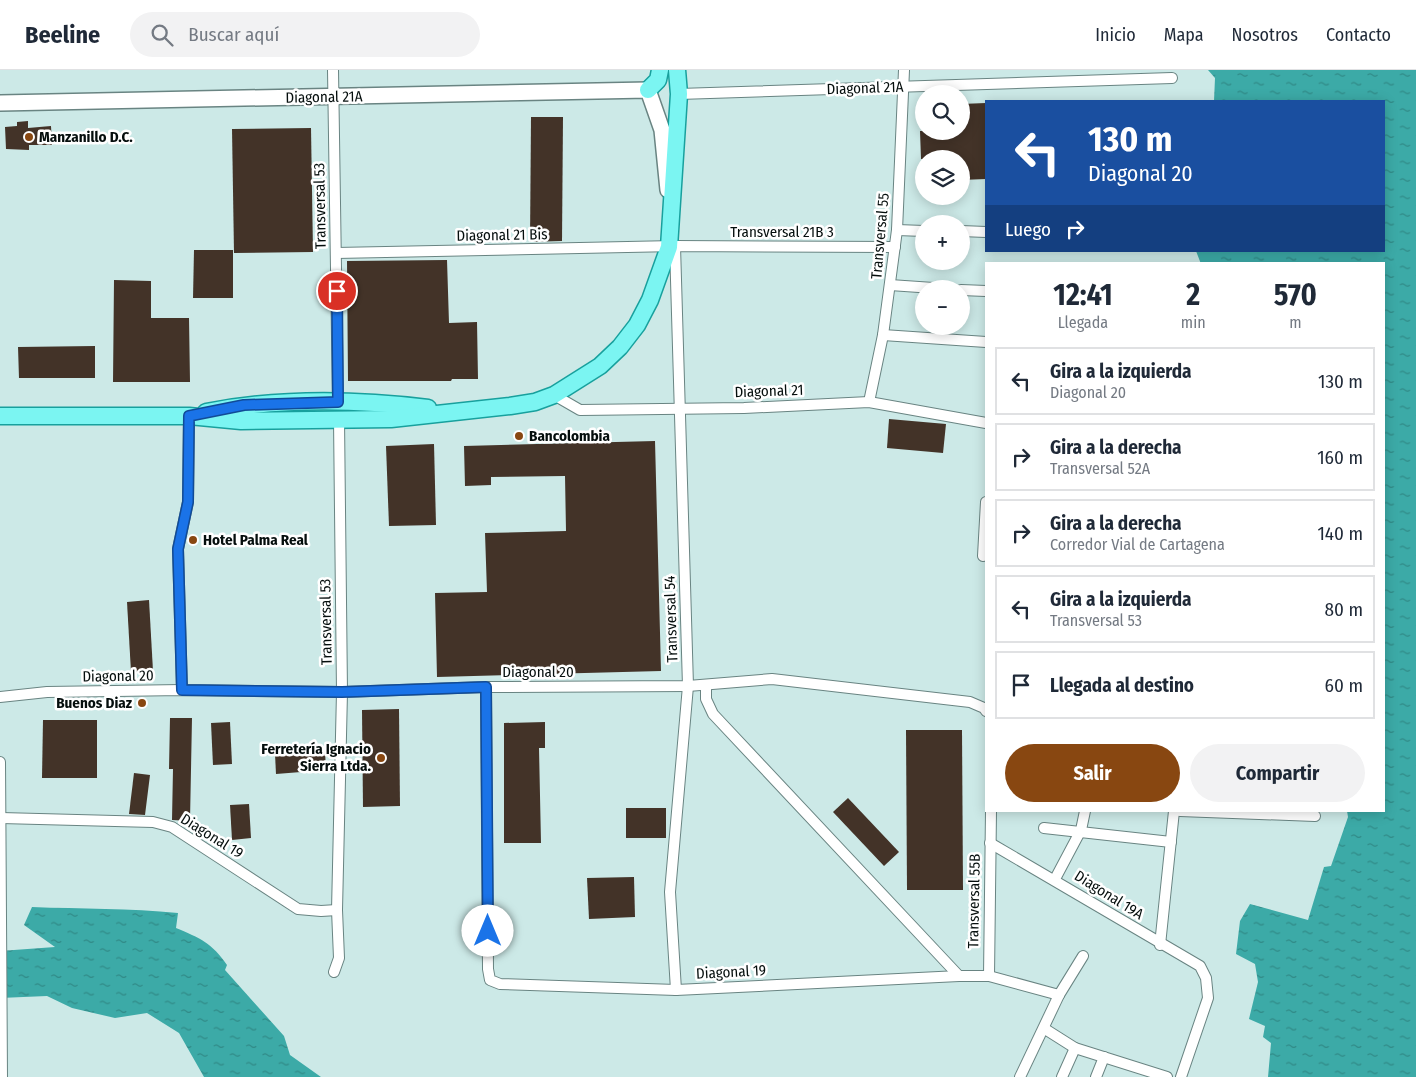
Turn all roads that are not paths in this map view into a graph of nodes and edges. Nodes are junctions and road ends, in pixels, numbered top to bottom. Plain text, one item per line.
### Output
1 (333, 70) edge
2 (660, 70) edge
3 (677, 70) edge
4 (904, 70) edge
5 (1172, 78) dead end
6 (904, 87) junction
7 (648, 90) junction
8 (679, 94) junction
9 (334, 97) junction
10 (0, 103) edge
11 (671, 218) junction
12 (897, 230) junction
13 (915, 231) edge
14 (970, 231) edge
15 (985, 232) edge
16 (672, 246) junction
17 (895, 247) junction
18 (336, 253) junction
19 (890, 285) junction
20 (915, 287) edge
21 (970, 290) edge
22 (985, 291) edge
23 (882, 335) junction
24 (985, 342) edge
25 (554, 395) junction
26 (338, 402) junction
27 (869, 402) junction
28 (680, 408) junction
29 (450, 411) junction
30 (0, 416) edge
31 (189, 416) junction
32 (340, 419) junction
33 (985, 423) edge
34 (985, 520) edge
35 (983, 556) dead end
36 (706, 685) junction
37 (688, 686) junction
38 (486, 687) junction
39 (182, 690) junction
40 (342, 692) junction
41 (0, 697) edge
42 (985, 710) edge
43 (0, 762) edge
44 (991, 812) edge
45 (1085, 812) edge
46 (1174, 812) edge
47 (1207, 812) edge
48 (1315, 816) dead end
49 (1, 818) edge
50 (1044, 828) dead end
51 (1081, 830) junction
52 (1171, 842) junction
53 (990, 843) junction
54 (1055, 879) junction
55 (337, 910) junction
56 (1160, 945) junction
57 (1082, 956) dead end
58 (334, 972) dead end
59 (959, 976) junction
60 (988, 976) junction
61 (676, 990) junction
62 (1060, 995) junction
63 (1045, 1029) junction
64 (1075, 1048) junction
65 (1104, 1057) junction
66 (2, 1077) edge
67 (1020, 1077) edge
68 (1062, 1077) edge
69 (1096, 1077) edge
70 (1167, 1077) edge
71 (1181, 1077) edge

1 - 9 street, Transversal 53
2 - 7 main road
3 - 8 main road
4 - 6 street, Transversal 55
5 - 6 street, Diagonal 21A
6 - 8 street, Diagonal 21A
6 - 12 street, Transversal 55
7 - 9 street, Diagonal 21A
7 - 11 street
8 - 11 main road
9 - 10 street, Diagonal 21A
9 - 18 street, Transversal 53
11 - 16 main road
12 - 13 street
12 - 17 street, Transversal 55
14 - 15 street
16 - 17 street, Transversal 21B 3
16 - 18 street, Diagonal 21 Bis
16 - 25 main road
16 - 28 street, Transversal 54
17 - 19 street, Transversal 55
18 - 26 street, Transversal 53
19 - 20 street
19 - 23 street, Transversal 55
21 - 22 street
23 - 24 street
23 - 27 street, Transversal 55
25 - 28 street, Diagonal 21
25 - 29 main road
26 - 29 main road
26 - 31 main road
27 - 28 street, Diagonal 21
27 - 33 street, Diagonal 21
28 - 37 street, Transversal 54
29 - 32 main road
30 - 31 main road
31 - 32 main road
31 - 39 street
32 - 40 street, Transversal 53
34 - 35 street
36 - 37 street, Diagonal 20
36 - 42 street, Diagonal 20
36 - 59 street
37 - 38 street, Diagonal 20
37 - 61 street, Transversal 54
38 - 40 street, Diagonal 20
38 - 61 street, Diagonal 19
39 - 40 street, Diagonal 20
39 - 41 street, Diagonal 20
40 - 55 street, Transversal 53
43 - 49 street
44 - 53 street, Transversal 55B
45 - 51 street
46 - 52 street
47 - 48 street
49 - 55 street, Diagonal 19
49 - 66 street
50 - 51 street
51 - 52 street
51 - 54 street
52 - 56 street
53 - 54 street, Diagonal 19A
53 - 60 street, Transversal 55B
54 - 56 street, Diagonal 19A
55 - 58 street, Transversal 53
56 - 71 street, Diagonal 19A
57 - 62 street
59 - 60 street, Diagonal 19
59 - 61 street, Diagonal 19
60 - 62 street
62 - 63 street
63 - 64 street
63 - 67 street
64 - 65 street
64 - 68 street
65 - 69 street
65 - 70 street

